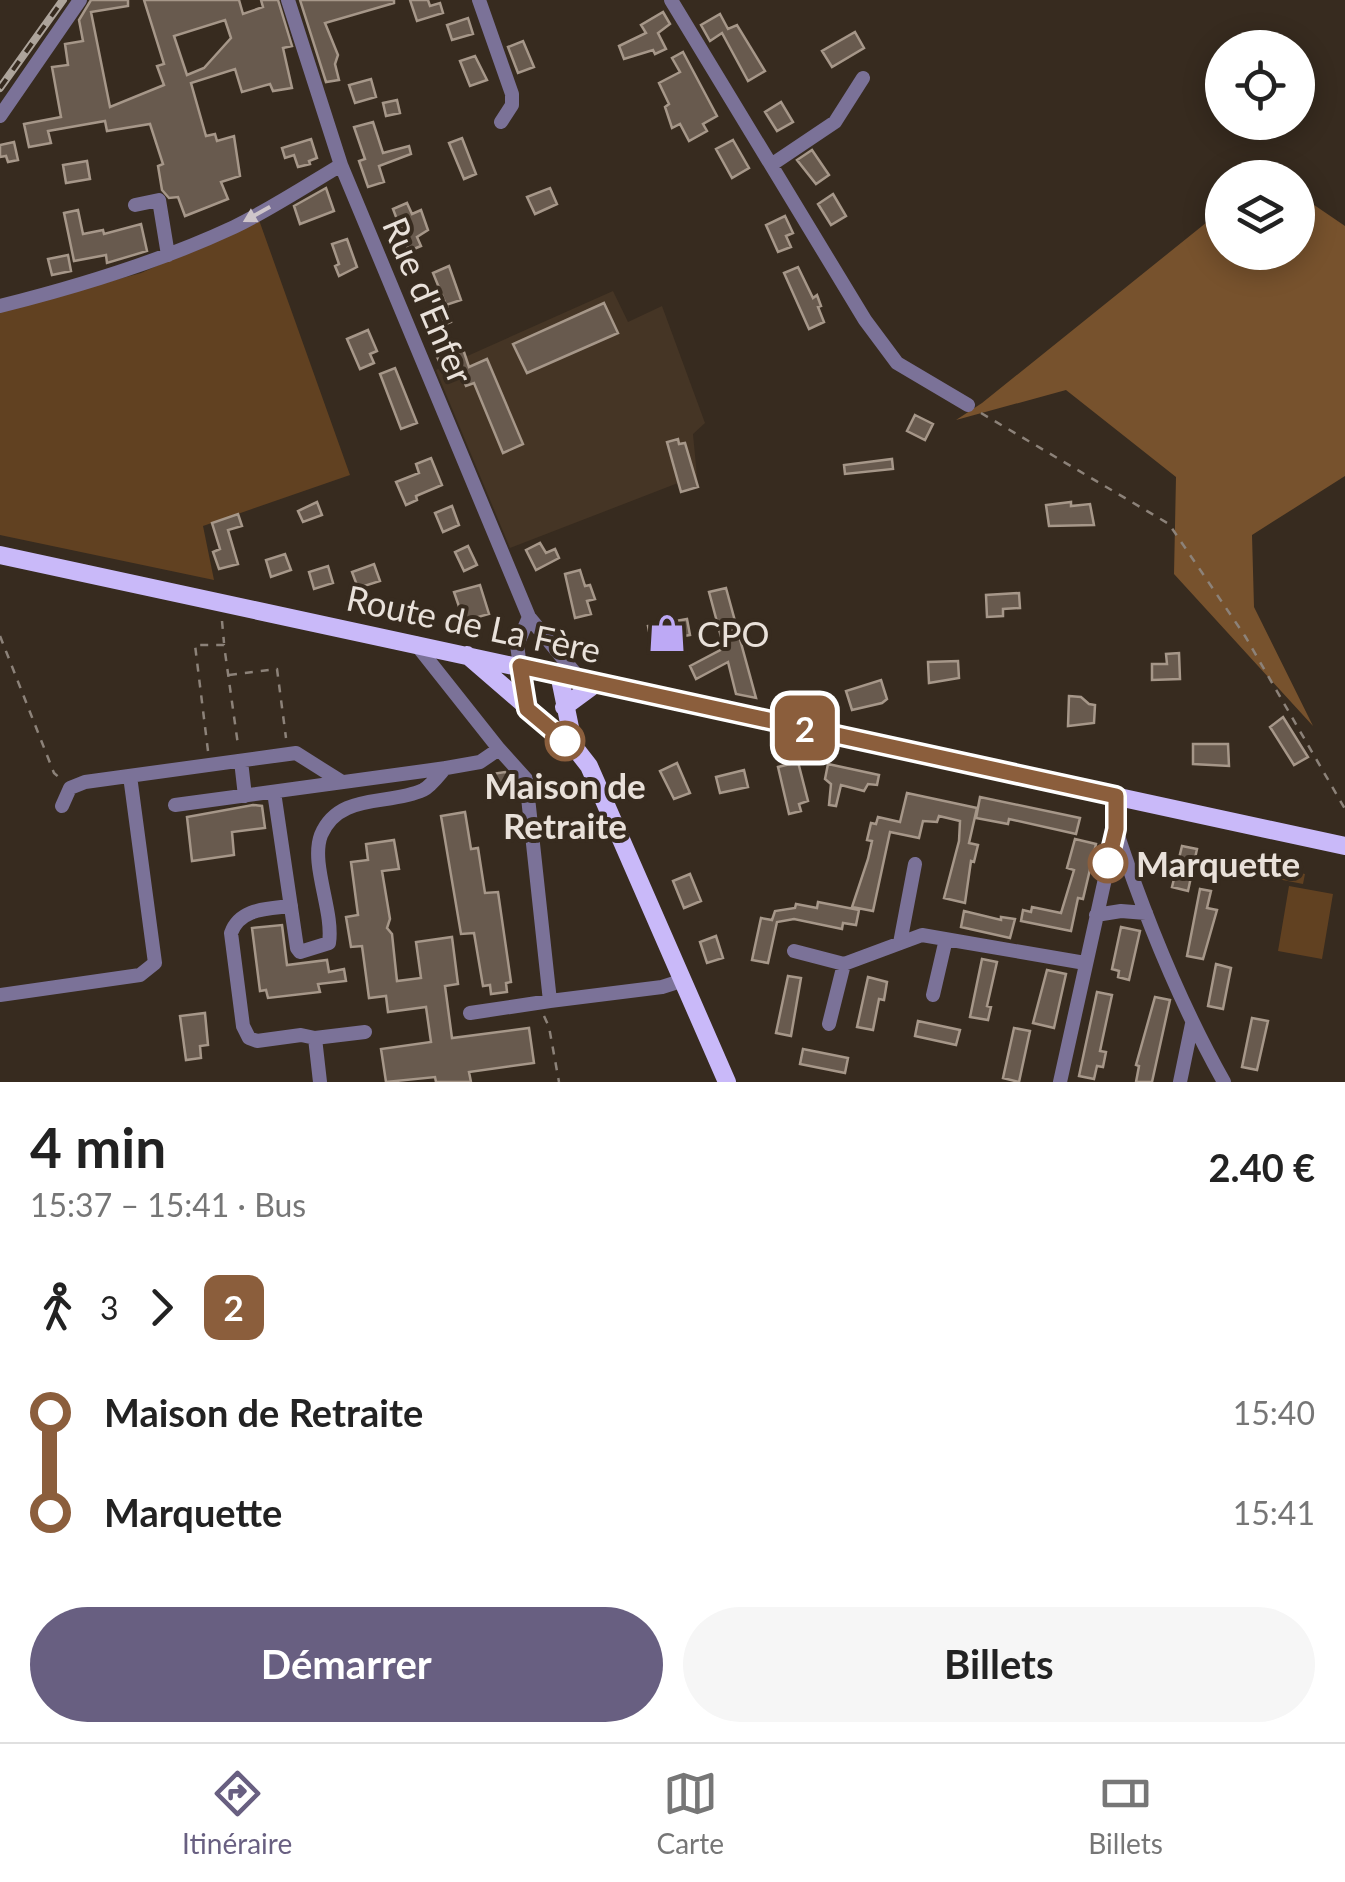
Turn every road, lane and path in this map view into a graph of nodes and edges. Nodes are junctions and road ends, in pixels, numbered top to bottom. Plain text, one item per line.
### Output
1 (80, 0) edge
2 (288, 0) edge
3 (478, 0) edge
4 (671, 0) edge
5 (864, 78) dead end
6 (0, 116) edge
7 (501, 122) dead end
8 (772, 165) junction
9 (341, 166) junction
10 (135, 204) dead end
11 (168, 255) junction
12 (0, 306) edge
13 (968, 406) joint
14 (0, 555) edge
15 (221, 602) junction
16 (530, 618) junction
17 (0, 636) edge
18 (415, 643) junction
19 (224, 644) junction
20 (516, 645) junction
21 (555, 653) junction
22 (466, 654) junction
23 (492, 660) junction
24 (520, 666) junction
25 (559, 674) junction
26 (229, 675) junction
27 (579, 678) junction
28 (598, 682) junction
29 (564, 707) junction
30 (527, 709) junction
31 (498, 748) junction
32 (574, 748) junction
33 (288, 754) junction
34 (240, 761) junction
35 (210, 765) junction
36 (446, 768) junction
37 (130, 776) junction
38 (342, 782) junction
39 (70, 788) junction
40 (274, 792) junction
41 (245, 796) junction
42 (1116, 796) junction
43 (175, 805) dead end
44 (62, 806) dead end
45 (1345, 809) edge
46 (1116, 829) junction
47 (1345, 846) edge
48 (915, 864) dead end
49 (291, 906) junction
50 (1146, 912) junction
51 (1096, 915) junction
52 (946, 939) junction
53 (900, 943) junction
54 (794, 952) dead end
55 (1085, 963) junction
56 (844, 964) junction
57 (684, 980) junction
58 (0, 995) edge
59 (933, 995) dead end
60 (543, 1002) junction
61 (470, 1013) dead end
62 (828, 1024) dead end
63 (1192, 1024) junction
64 (365, 1032) dead end
65 (315, 1038) junction
66 (320, 1082) edge
67 (559, 1082) edge
68 (727, 1082) edge
69 (1060, 1082) edge
70 (1180, 1082) edge
71 (1224, 1082) edge

1 - 6 street
2 - 9 street, Rue d'Enfer
3 - 7 street
4 - 8 street
5 - 8 street
8 - 13 street
9 -> 11 street
9 - 16 street, Rue d'Enfer
10 - 11 street
11 - 12 street
13 - 45 path
14 - 15 main road, Route de La Fère
15 - 18 main road, Route de La Fère
15 - 19 path
16 - 20 street
16 - 21 street, Rue d'Enfer
17 - 39 path
18 - 22 main road, Route de La Fère
18 - 31 street
19 - 26 path
19 - 35 path
20 - 23 street
20 - 24 street
21 - 25 street
21 - 27 street, Rue d'Enfer
22 - 23 main road, Route de La Fère
22 - 30 main road
23 - 24 main road, Route de La Fère
24 - 25 main road, Route de La Fère
24 - 30 main road
25 - 27 main road, Route de La Fère
25 - 29 main road
26 - 33 path
26 - 34 path
27 - 28 main road, Route de La Fère
28 - 29 main road
28 - 42 main road, Route de La Fère
29 - 32 main road
30 - 32 main road
31 - 36 street
31 - 60 street
32 - 57 main road
33 - 34 street
33 - 38 street
34 - 35 street
34 - 41 street
35 - 37 street
36 - 38 street
36 - 49 street
37 - 39 street
37 - 58 street
38 - 40 street
39 - 44 street
40 - 41 street
40 - 49 street
41 - 43 street
42 - 46 street
42 - 47 main road, Route de La Fère
46 - 50 street
46 - 51 street
48 - 53 street
49 - 65 street
50 - 51 street
50 - 63 street
51 - 55 street
52 - 53 street
52 - 55 street
52 - 59 street
53 - 56 street
54 - 56 street
55 - 69 street
56 - 62 street
57 - 60 street
57 - 68 main road
60 - 61 street
60 - 67 path
63 - 70 street
63 - 71 street
64 - 65 street
65 - 66 street

